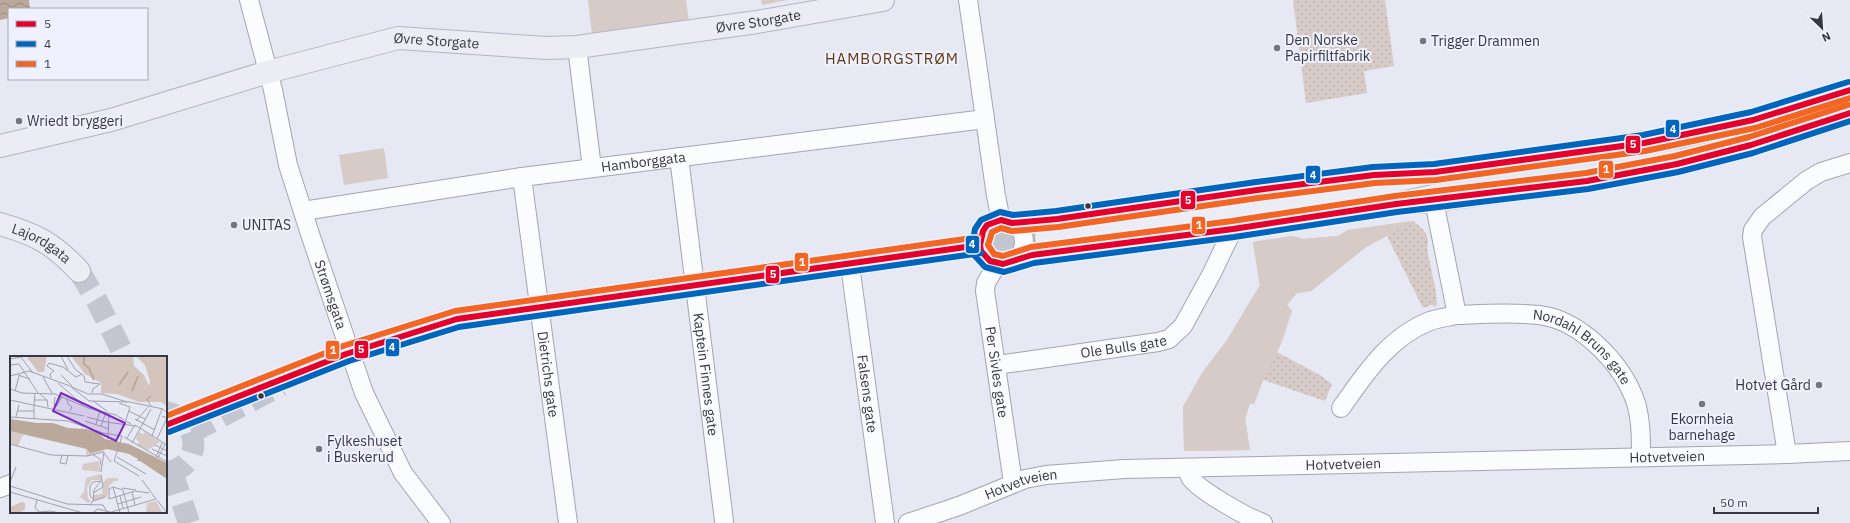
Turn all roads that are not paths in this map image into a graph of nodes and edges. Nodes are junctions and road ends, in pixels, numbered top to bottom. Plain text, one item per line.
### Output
1 (248, 0) edge
2 (883, 0) edge
3 (968, 0) edge
4 (577, 46) junction
5 (268, 72) junction
6 (1850, 90) edge
7 (1850, 114) edge
8 (985, 120) junction
9 (0, 146) edge
10 (679, 157) junction
11 (1850, 163) edge
12 (592, 168) junction
13 (1435, 172) junction
14 (522, 177) junction
15 (1434, 201) junction
16 (1287, 204) junction
17 (1396, 204) junction
18 (303, 211) junction
19 (1006, 222) junction
20 (0, 224) edge
21 (1233, 228) junction
22 (0, 235) edge
23 (1046, 237) tunnel mouth
24 (980, 245) junction
25 (1016, 259) junction
26 (997, 264) junction
27 (850, 265) junction
28 (694, 286) junction
29 (538, 307) junction
30 (1457, 315) junction
31 (350, 354) junction
32 (997, 365) junction
33 (1341, 408) dead end
34 (167, 425) edge
35 (1850, 451) edge
36 (1787, 454) junction
37 (1641, 457) junction
38 (1187, 468) junction
39 (1013, 483) junction
40 (10, 484) edge
41 (0, 488) edge
42 (724, 521) dead end
43 (441, 523) edge
44 (568, 523) edge
45 (885, 523) edge
46 (908, 523) edge
47 (1263, 523) edge

1 - 5 street, Strømsgata
2 - 4 main road, Øvre Storgate
3 - 8 street
4 - 5 main road, Øvre Storgate
4 - 12 street
5 - 9 main road, Øvre Storgate
5 - 18 street, Strømsgata
6 - 13 main road
7 - 15 main road
8 - 10 street, Hamborggata
8 - 19 street
10 - 12 street, Hamborggata
10 - 28 street, Kaptein Finnes gate
11 - 36 street
12 - 14 street, Hamborggata
13 - 16 main road
13 - 19 street
14 - 18 street, Hamborggata
14 - 29 street, Dietrichs gate
15 - 17 main road
15 - 30 street
16 - 17 main road
16 - 23 main road
17 - 21 street
18 - 31 street, Strømsgata
19 - 24 street
19 - 25 street
20 - 22 main road, Lajordgata
21 - 25 street
21 - 32 street, Ole Bulls gate
24 - 26 street
24 - 27 street
25 - 26 street
26 - 32 street, Per Sivles gate
27 - 28 street
27 - 45 street, Falsens gate
28 - 29 street
28 - 42 street, Kaptein Finnes gate
29 - 31 street
29 - 44 street, Dietrichs gate
30 - 33 street, Nordahl Bruns gate
30 - 37 street, Nordahl Bruns gate
31 - 34 street
31 - 43 street, Strømsgata
32 - 39 street, Per Sivles gate
35 - 36 street, Hotvetveien
36 - 37 street, Hotvetveien
37 - 38 street, Hotvetveien
38 - 39 street, Hotvetveien
38 - 47 street
39 - 46 street, Hotvetveien
40 - 41 street

